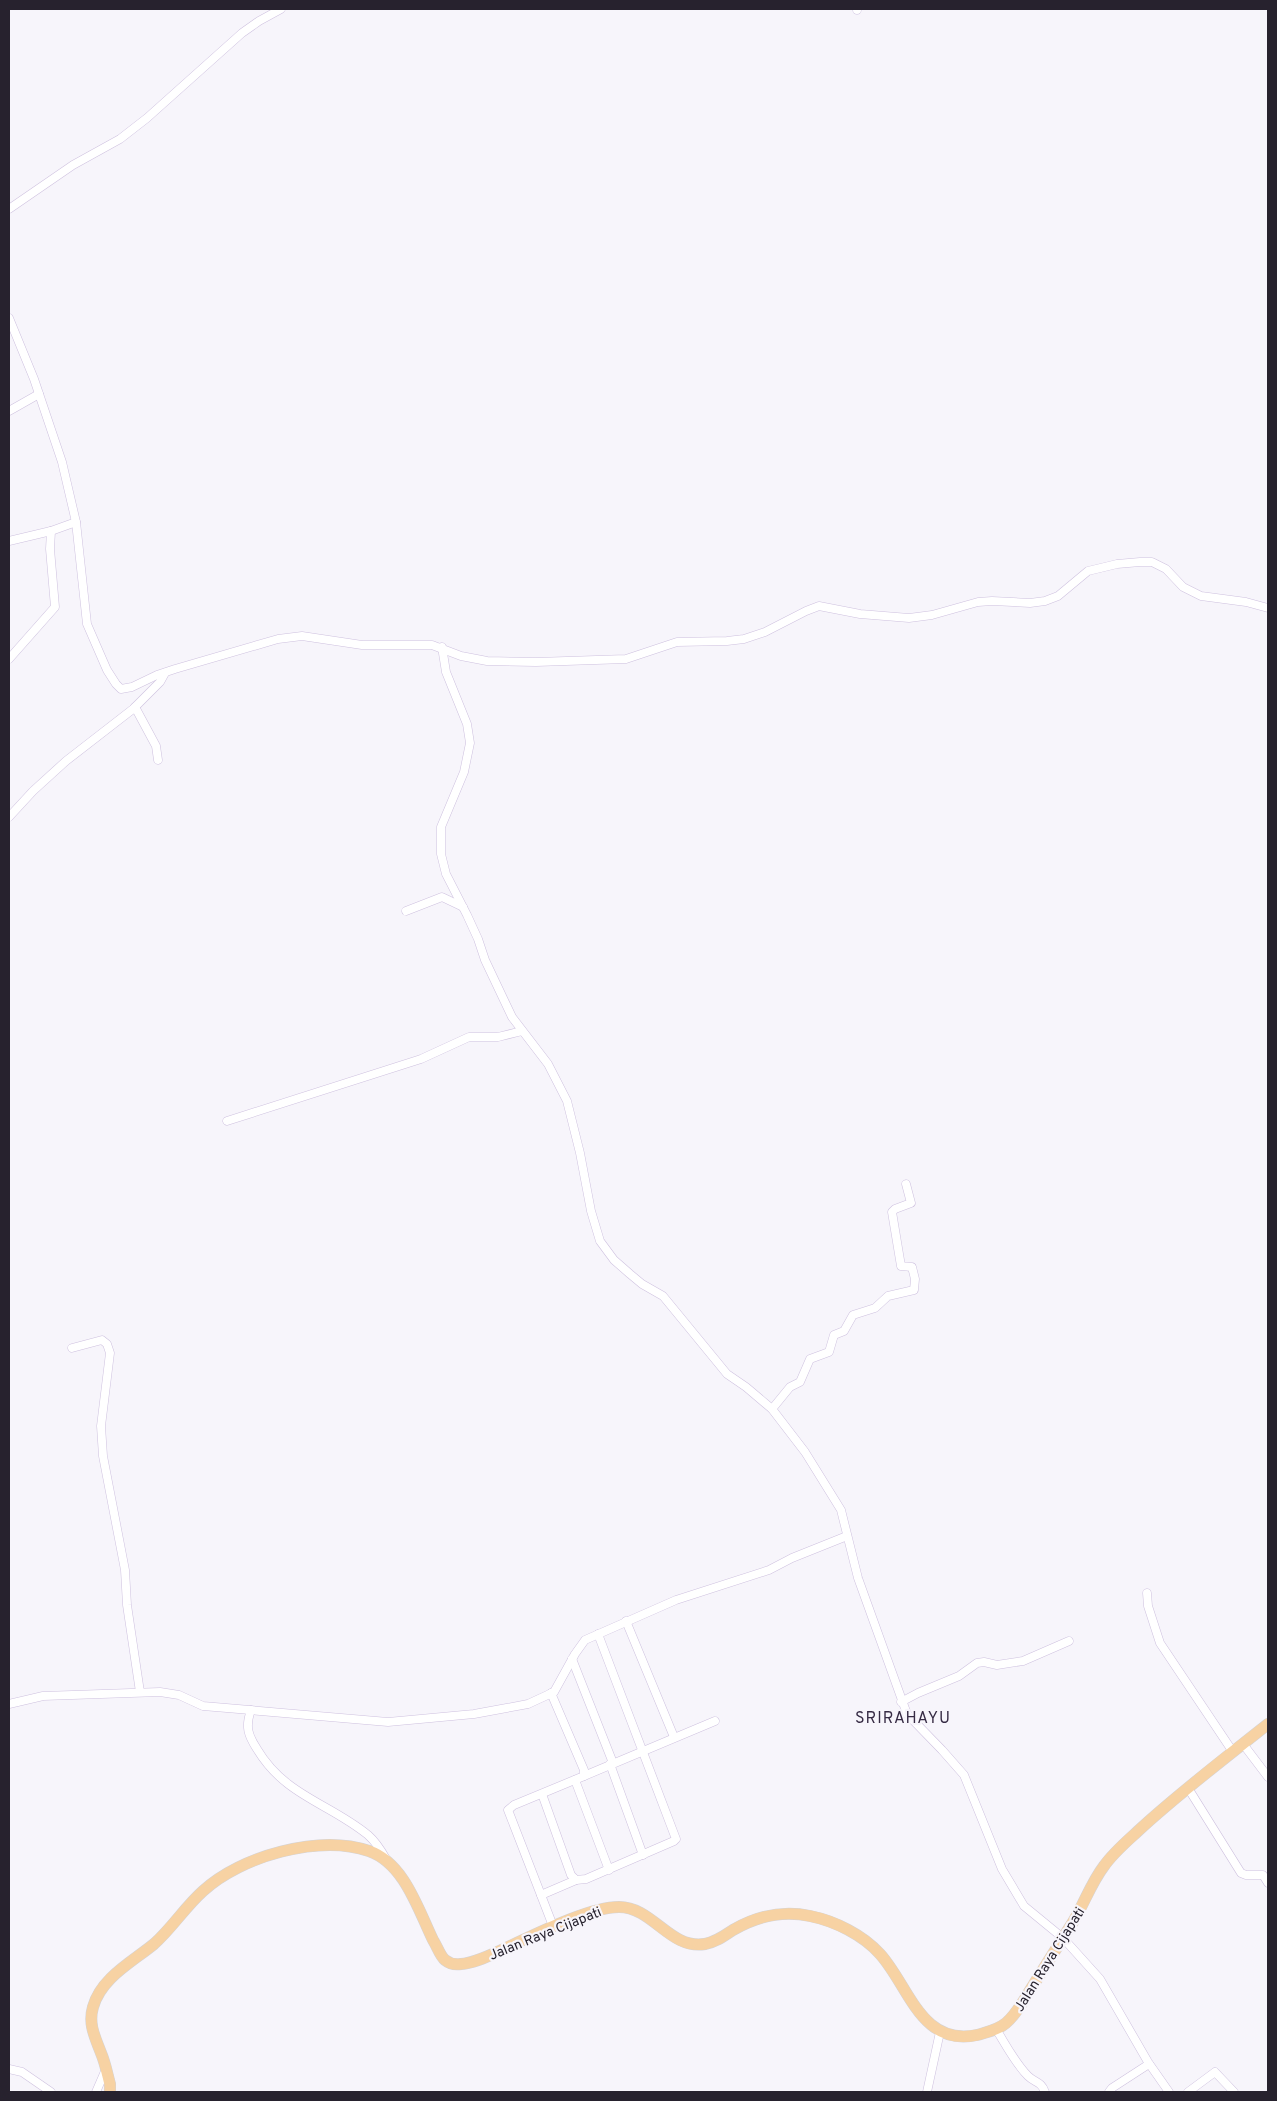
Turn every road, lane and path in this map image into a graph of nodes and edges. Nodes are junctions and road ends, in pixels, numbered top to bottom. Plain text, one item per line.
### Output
1 (281, 9) edge
2 (9, 209) edge
3 (9, 318) edge
4 (39, 394) junction
5 (9, 411) edge
6 (76, 522) junction
7 (51, 531) junction
8 (9, 541) edge
9 (1268, 608) edge
10 (442, 647) junction
11 (9, 658) edge
12 (166, 673) junction
13 (135, 707) junction
14 (158, 760) dead end
15 (9, 817) edge
16 (463, 907) junction
17 (406, 911) dead end
18 (522, 1031) junction
19 (227, 1121) dead end
20 (906, 1184) dead end
21 (72, 1348) dead end
22 (772, 1409) junction
23 (847, 1536) junction
24 (1147, 1593) dead end
25 (626, 1621) junction
26 (598, 1634) junction
27 (1068, 1641) dead end
28 (572, 1659) junction
29 (140, 1692) junction
30 (551, 1693) junction
31 (902, 1702) junction
32 (9, 1704) edge
33 (251, 1710) junction
34 (715, 1721) dead end
35 (1268, 1724) edge
36 (674, 1737) junction
37 (1243, 1744) junction
38 (644, 1750) junction
39 (1232, 1752) junction
40 (612, 1764) junction
41 (584, 1776) junction
42 (1268, 1777) edge
43 (575, 1780) junction
44 (1188, 1788) junction
45 (542, 1794) junction
46 (644, 1855) junction
47 (386, 1859) junction
48 (609, 1870) junction
49 (576, 1880) junction
50 (1268, 1883) edge
51 (541, 1895) junction
52 (553, 1926) junction
53 (1063, 1938) junction
54 (996, 2029) junction
55 (940, 2032) junction
56 (1149, 2064) junction
57 (9, 2069) edge
58 (106, 2070) junction
59 (51, 2092) edge
60 (96, 2092) edge
61 (110, 2092) edge
62 (927, 2092) edge
63 (1045, 2092) edge
64 (1109, 2092) edge
65 (1169, 2092) edge
66 (1188, 2092) edge
67 (1234, 2092) edge

1 - 2 street
3 - 4 street
4 - 5 street
4 - 6 street
6 - 7 street
6 - 12 street
7 - 8 street
7 - 11 street
9 - 10 street
10 - 12 street
10 - 16 street
12 - 13 street
13 - 14 street
13 - 15 street
16 - 17 street
16 - 18 street
18 - 19 street
18 - 22 street
20 - 22 street
21 - 29 street
22 - 23 street
23 - 25 street
23 - 31 street
24 - 39 street
25 - 26 street
25 - 36 street
26 - 28 street
26 - 38 street
27 - 31 street
28 - 30 street
28 - 40 street
29 - 32 street
29 - 33 street
30 - 33 street
30 - 41 street
31 - 53 street
33 - 47 street
34 - 36 street
35 - 37 main road, Jalan Raya Cijapati
36 - 38 street
37 - 39 main road, Jalan Raya Cijapati
37 - 42 street
38 - 40 street
38 - 46 street
39 - 44 main road, Jalan Raya Cijapati
40 - 41 street
40 - 46 street
41 - 43 street
43 - 45 street
43 - 48 street
44 - 50 street
44 - 53 main road, Jalan Raya Cijapati
45 - 49 street
45 - 51 street
46 - 48 street
47 - 52 main road, Jalan Raya Cijapati
47 - 58 main road
48 - 49 street
49 - 51 street
51 - 52 street
52 - 55 main road, Jalan Raya Cijapati
53 - 54 main road, Jalan Raya Cijapati
53 - 56 street
54 - 55 main road, Jalan Raya Cijapati
54 - 63 street
55 - 62 street
56 - 64 street
56 - 65 street
57 - 59 street
58 - 60 street
58 - 61 main road
66 - 67 street

